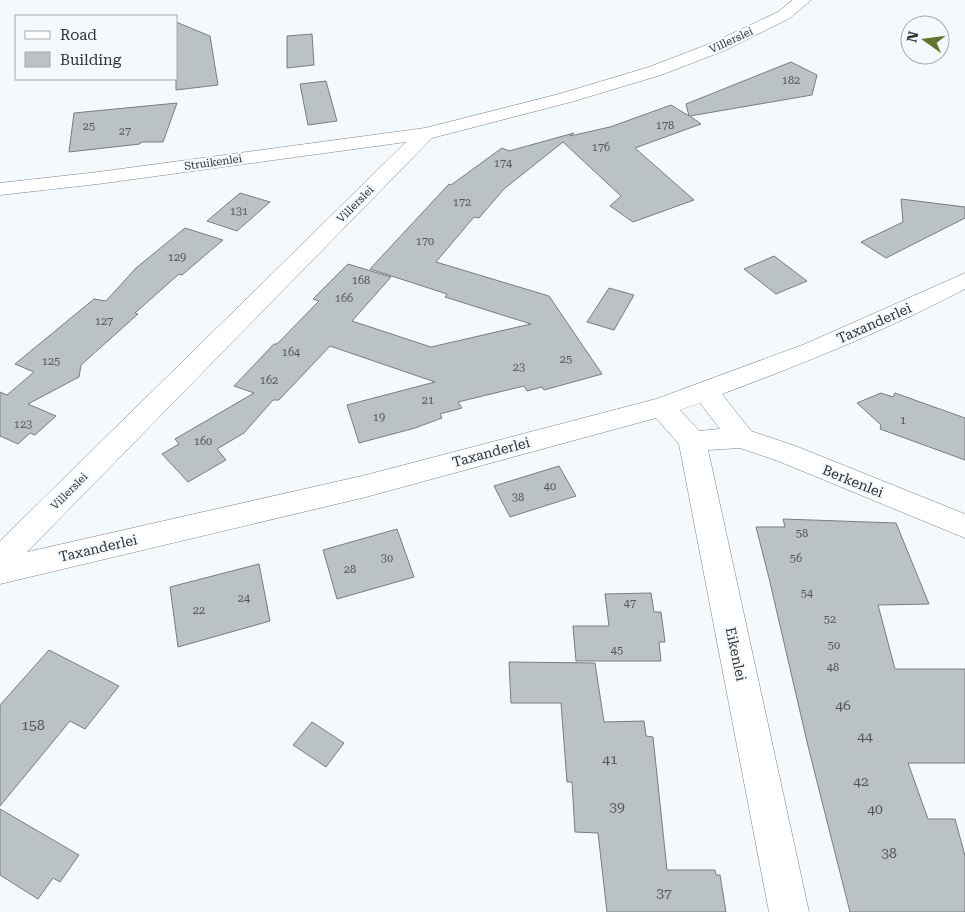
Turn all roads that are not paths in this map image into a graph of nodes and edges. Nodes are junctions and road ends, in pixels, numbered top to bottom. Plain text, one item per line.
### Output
1 (803, 0) edge
2 (425, 134) junction
3 (0, 189) edge
4 (965, 280) edge
5 (705, 390) junction
6 (662, 406) junction
7 (741, 438) junction
8 (692, 441) junction
9 (965, 526) edge
10 (0, 560) edge
11 (0, 571) edge
12 (788, 912) edge

1 - 2 street, Villerslei
2 - 3 street, Struikenlei
2 - 10 street, Villerslei
4 - 5 street, Taxanderlei
5 - 6 street, Taxanderlei
5 - 7 street
6 - 8 street, Eikenlei
6 - 11 street, Taxanderlei
7 - 8 street, Berkenlei
7 - 9 street, Berkenlei
8 - 12 street, Eikenlei

